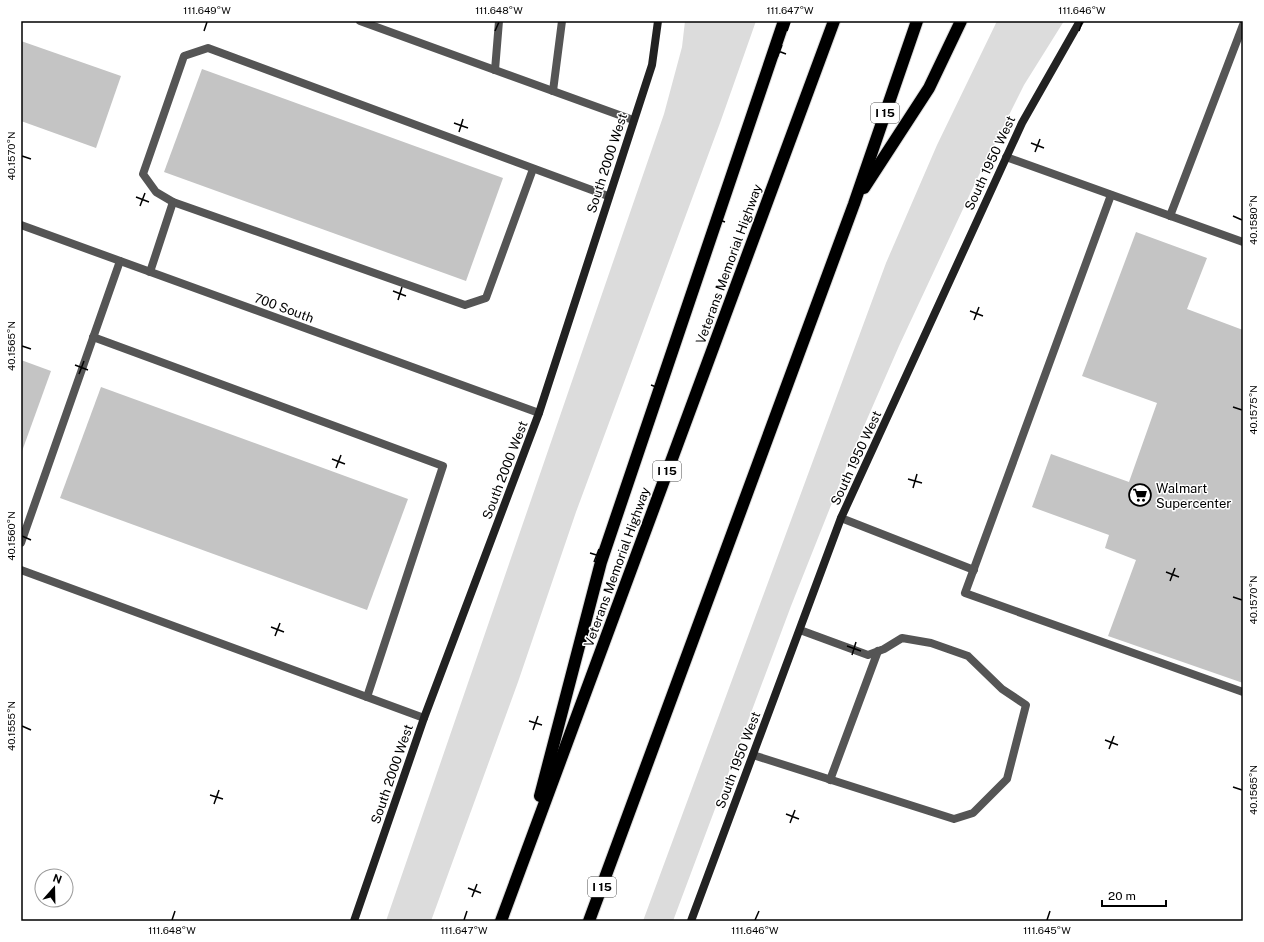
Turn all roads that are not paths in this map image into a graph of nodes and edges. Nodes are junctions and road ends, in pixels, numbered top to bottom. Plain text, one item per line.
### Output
1 (360, 21) edge
2 (499, 21) edge
3 (562, 21) edge
4 (658, 21) edge
5 (784, 21) edge
6 (834, 21) edge
7 (917, 21) edge
8 (961, 21) edge
9 (1080, 21) edge
10 (1243, 24) edge
11 (495, 70) junction
12 (554, 91) junction
13 (633, 120) junction
14 (1006, 157) junction
15 (533, 169) junction
16 (1111, 195) junction
17 (608, 196) junction
18 (174, 202) junction
19 (854, 204) junction
20 (1170, 216) junction
21 (21, 225) edge
22 (1243, 242) edge
23 (120, 261) junction
24 (150, 272) junction
25 (93, 337) junction
26 (539, 412) junction
27 (841, 518) junction
28 (21, 543) edge
29 (21, 570) edge
30 (974, 570) junction
31 (800, 630) junction
32 (878, 651) junction
33 (1243, 692) edge
34 (367, 696) junction
35 (424, 718) junction
36 (753, 755) junction
37 (830, 780) junction
38 (523, 862) junction
39 (354, 921) edge
40 (501, 921) edge
41 (589, 921) edge
42 (691, 921) edge

1 - 11 street
2 - 11 street
3 - 12 street
4 - 13 street, South 2000 West
5 - 38 highway
6 - 38 highway, Veterans Memorial Highway / I 15
7 - 19 highway, I 15
8 - 19 highway
9 - 14 street, South 1950 West
10 - 20 street
11 - 12 street
12 - 13 street
13 - 17 street, South 2000 West
14 - 16 street
14 - 27 street, South 1950 West
15 - 17 street
15 - 18 street
15 - 18 street
16 - 20 street
16 - 30 street
17 - 26 street, South 2000 West
18 - 24 street
19 - 41 highway, I 15
20 - 22 street
21 - 23 street, 700 South
23 - 24 street, 700 South
23 - 25 street
24 - 26 street, 700 South
25 - 28 street
25 - 34 street
26 - 35 street, South 2000 West
27 - 30 street
27 - 31 street, South 1950 West
29 - 34 street
30 - 33 street
31 - 32 street
31 - 36 street, South 1950 West
32 - 37 street
32 - 37 street
34 - 35 street
35 - 39 street, South 2000 West
36 - 37 street
36 - 42 street, South 1950 West
38 - 40 highway, Veterans Memorial Highway / I 15

